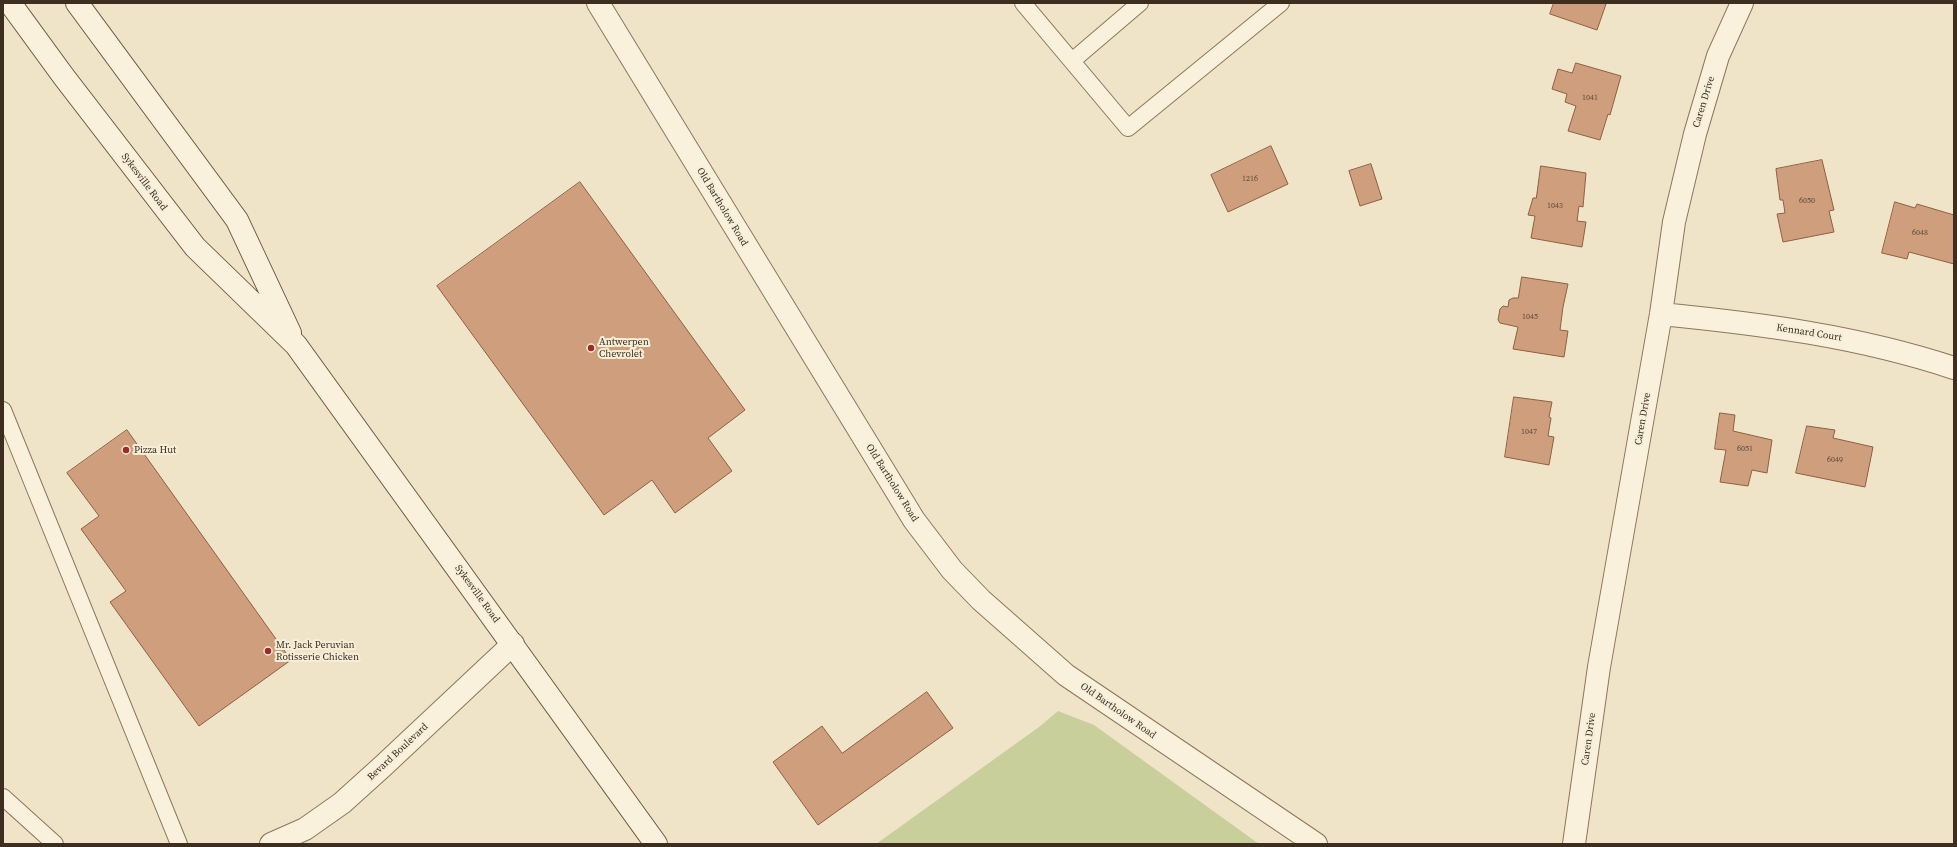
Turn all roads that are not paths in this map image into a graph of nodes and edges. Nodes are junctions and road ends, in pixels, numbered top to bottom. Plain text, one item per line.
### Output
1 (10, 3) edge
2 (77, 3) edge
3 (598, 3) edge
4 (1023, 3) edge
5 (1140, 3) edge
6 (1281, 3) edge
7 (1742, 3) edge
8 (1072, 61) junction
9 (1661, 314) junction
10 (296, 345) junction
11 (1954, 368) edge
12 (3, 410) edge
13 (513, 644) junction
14 (3, 797) edge
15 (55, 844) edge
16 (179, 844) edge
17 (271, 844) edge
18 (656, 844) edge
19 (1316, 844) edge
20 (1574, 844) edge

1 - 10 street, Sykesville Road
2 - 10 street, Sykesville Road
3 - 19 street, Old Bartholow Road
4 - 8 lane
5 - 8 lane
6 - 8 lane
7 - 9 street, Caren Drive
9 - 11 street, Kennard Court
9 - 20 street, Caren Drive
10 - 13 street, Sykesville Road
12 - 16 lane
13 - 17 street, Bevard Boulevard
13 - 18 street, Sykesville Road
14 - 15 lane

